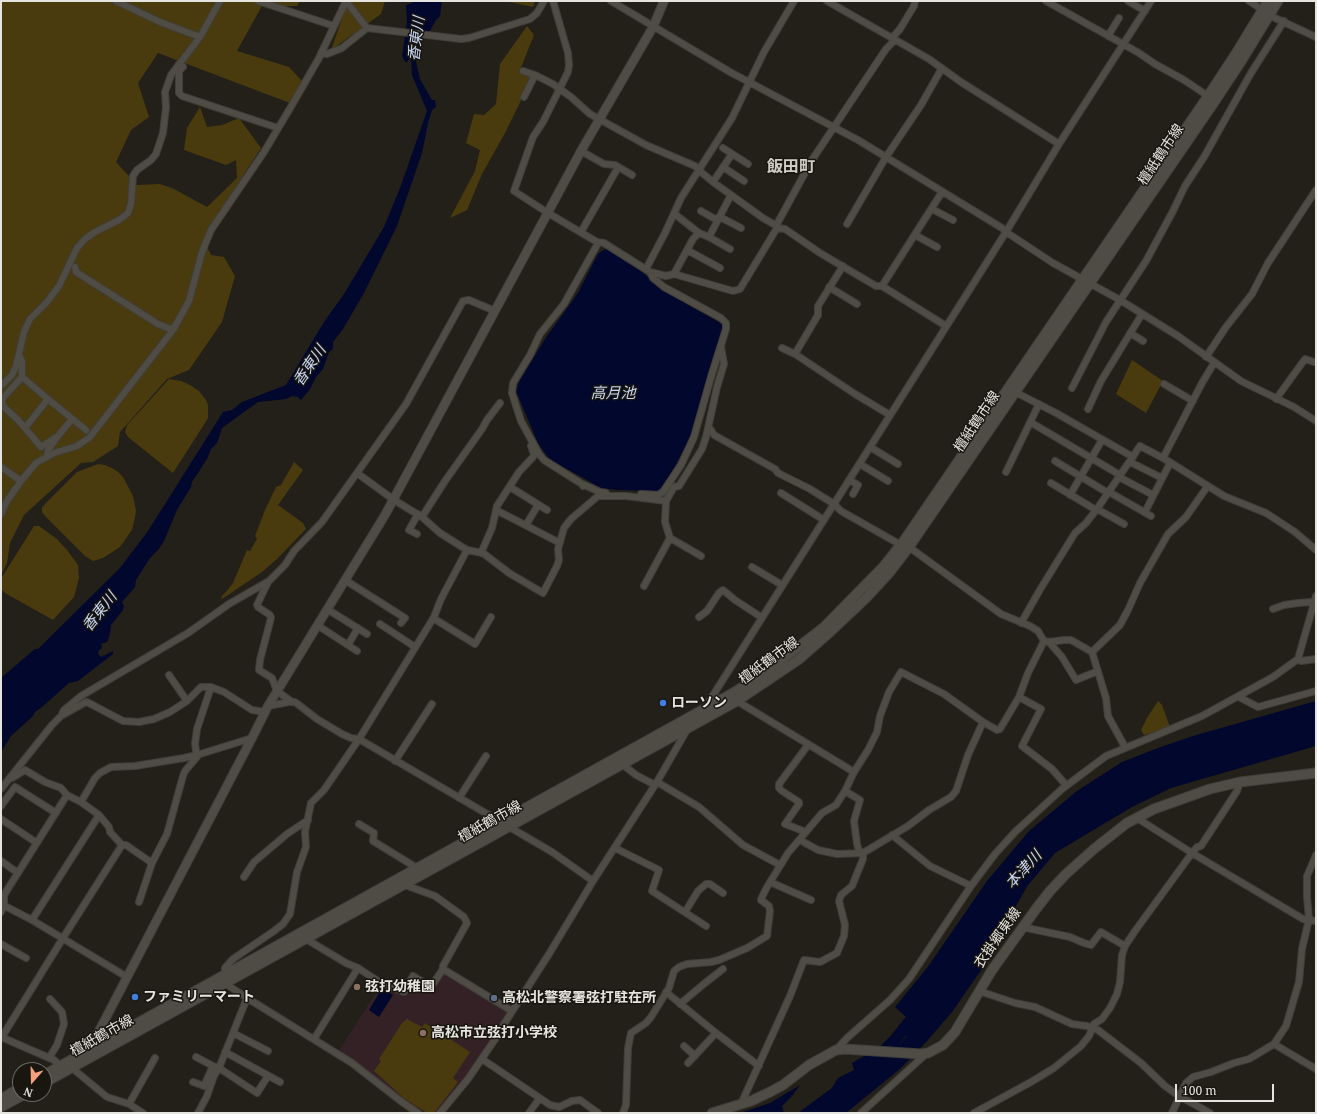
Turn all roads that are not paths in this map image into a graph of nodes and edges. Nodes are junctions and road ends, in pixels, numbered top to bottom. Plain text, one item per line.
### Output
1 (116, 1) edge
2 (220, 1) edge
3 (258, 1) edge
4 (346, 1) edge
5 (544, 1) edge
6 (553, 1) edge
7 (611, 1) edge
8 (664, 1) edge
9 (794, 1) edge
10 (827, 1) edge
11 (915, 1) edge
12 (1046, 1) edge
13 (1128, 1) edge
14 (1151, 1) edge
15 (1249, 1) edge
16 (1268, 1) edge
17 (1278, 1) edge
18 (1145, 12) junction
19 (1266, 12) junction
20 (1119, 18) dead end
21 (1284, 21) junction
22 (334, 26) junction
23 (653, 27) junction
24 (367, 28) junction
25 (1108, 36) junction
26 (200, 37) junction
27 (1316, 37) edge
28 (893, 39) junction
29 (1124, 45) junction
30 (321, 53) junction
31 (179, 64) junction
32 (942, 68) junction
33 (524, 71) dead end
34 (535, 75) junction
35 (749, 82) junction
36 (559, 89) junction
37 (524, 96) dead end
38 (1208, 96) junction
39 (600, 119) junction
40 (833, 126) junction
41 (278, 128) junction
42 (1059, 144) junction
43 (723, 148) dead end
44 (581, 151) junction
45 (732, 154) junction
46 (886, 157) junction
47 (748, 164) dead end
48 (723, 167) junction
49 (699, 169) junction
50 (616, 171) dead end
51 (632, 175) dead end
52 (744, 181) dead end
53 (713, 182) junction
54 (1316, 190) edge
55 (942, 192) junction
56 (731, 195) junction
57 (932, 209) junction
58 (701, 211) dead end
59 (548, 213) junction
60 (676, 215) dead end
61 (720, 217) junction
62 (953, 220) dead end
63 (847, 224) dead end
64 (777, 227) junction
65 (741, 228) dead end
66 (581, 232) junction
67 (699, 232) junction
68 (1006, 232) junction
69 (915, 235) junction
70 (709, 237) junction
71 (597, 242) junction
72 (937, 247) dead end
73 (730, 249) dead end
74 (687, 250) junction
75 (843, 266) junction
76 (75, 267) dead end
77 (720, 268) dead end
78 (648, 270) junction
79 (674, 274) junction
80 (1086, 281) junction
81 (882, 286) junction
82 (829, 287) junction
83 (1120, 300) junction
84 (857, 304) dead end
85 (495, 311) junction
86 (1142, 314) junction
87 (946, 326) junction
88 (172, 330) junction
89 (1130, 333) junction
90 (1143, 341) dead end
91 (721, 347) junction
92 (782, 348) dead end
93 (795, 354) junction
94 (19, 355) junction
95 (1206, 357) junction
96 (1314, 362) dead end
97 (1214, 364) junction
98 (22, 376) junction
99 (1164, 384) dead end
100 (1, 386) edge
101 (1072, 388) dead end
102 (1015, 392) junction
103 (48, 399) junction
104 (1276, 399) junction
105 (1193, 401) junction
106 (500, 403) dead end
107 (1039, 404) junction
108 (1088, 409) dead end
109 (890, 415) junction
110 (72, 419) junction
111 (1316, 421) edge
112 (1030, 422) junction
113 (709, 426) junction
114 (25, 428) junction
115 (86, 430) dead end
116 (58, 436) junction
117 (531, 440) junction
118 (1102, 440) junction
119 (870, 447) junction
120 (47, 457) junction
121 (1091, 458) junction
122 (1163, 458) junction
123 (1131, 459) junction
124 (1055, 461) dead end
125 (1170, 463) junction
126 (860, 464) junction
127 (898, 464) dead end
128 (1, 467) edge
129 (1006, 472) dead end
130 (357, 473) junction
131 (1081, 476) junction
132 (1120, 476) junction
133 (1162, 478) junction
134 (849, 480) junction
135 (21, 481) junction
136 (888, 481) dead end
137 (1051, 483) dead end
138 (582, 484) junction
139 (510, 487) junction
140 (1207, 487) junction
141 (1108, 492) junction
142 (780, 493) dead end
143 (853, 494) dead end
144 (1070, 495) junction
145 (1153, 495) junction
146 (598, 496) junction
147 (626, 496) junction
148 (394, 500) junction
149 (666, 501) junction
150 (797, 503) junction
151 (834, 504) junction
152 (538, 505) junction
153 (496, 510) junction
154 (547, 510) dead end
155 (793, 510) dead end
156 (1096, 510) junction
157 (1145, 512) junction
158 (1, 514) edge
159 (420, 516) junction
160 (1151, 516) dead end
161 (824, 520) junction
162 (1124, 524) dead end
163 (526, 525) junction
164 (417, 534) dead end
165 (670, 538) junction
166 (560, 543) junction
167 (905, 546) junction
168 (467, 550) junction
169 (1316, 550) edge
170 (481, 553) junction
171 (701, 556) dead end
172 (752, 567) dead end
173 (345, 580) junction
174 (269, 581) junction
175 (782, 585) junction
176 (644, 586) dead end
177 (1316, 596) edge
178 (1315, 604) edge
179 (328, 609) junction
180 (1273, 609) dead end
181 (491, 617) dead end
182 (761, 617) junction
183 (433, 618) junction
184 (699, 618) dead end
185 (401, 623) dead end
186 (1022, 623) junction
187 (380, 624) dead end
188 (318, 625) junction
189 (358, 628) junction
190 (367, 634) dead end
191 (1047, 641) junction
192 (348, 645) junction
193 (415, 647) junction
194 (357, 651) dead end
195 (1092, 652) junction
196 (1298, 659) junction
197 (1316, 659) edge
198 (1098, 671) junction
199 (169, 675) dead end
200 (211, 687) junction
201 (277, 691) junction
202 (1316, 691) edge
203 (1020, 697) junction
204 (1239, 697) junction
205 (187, 701) junction
206 (737, 701) junction
207 (292, 702) junction
208 (432, 704) dead end
209 (266, 709) junction
210 (704, 709) junction
211 (61, 716) junction
212 (982, 722) junction
213 (688, 728) junction
214 (252, 738) junction
215 (359, 739) junction
216 (808, 745) junction
217 (1125, 747) junction
218 (197, 755) junction
219 (486, 756) dead end
220 (395, 761) junction
221 (622, 764) junction
222 (854, 772) junction
223 (1316, 773) edge
224 (10, 778) junction
225 (1240, 782) junction
226 (656, 784) junction
227 (1066, 785) junction
228 (1, 789) edge
229 (845, 791) junction
230 (68, 795) junction
231 (460, 798) junction
232 (81, 802) junction
233 (1, 806) edge
234 (56, 813) junction
235 (99, 815) junction
236 (1137, 818) junction
237 (1, 819) edge
238 (308, 820) junction
239 (500, 822) junction
240 (359, 824) dead end
241 (509, 827) junction
242 (806, 832) junction
243 (892, 835) junction
244 (800, 840) junction
245 (37, 843) junction
246 (122, 846) junction
247 (615, 848) junction
248 (863, 853) junction
249 (1192, 853) junction
250 (1316, 855) edge
251 (1, 861) edge
252 (152, 863) junction
253 (780, 865) junction
254 (417, 868) junction
255 (18, 873) junction
256 (244, 877) dead end
257 (593, 881) junction
258 (770, 882) junction
259 (405, 885) junction
260 (971, 886) junction
261 (723, 893) dead end
262 (811, 900) dead end
263 (139, 902) dead end
264 (2, 904) edge
265 (1, 912) edge
266 (685, 912) junction
267 (1309, 919) junction
268 (32, 920) junction
269 (1316, 921) edge
270 (706, 926) dead end
271 (1022, 927) junction
272 (63, 938) junction
273 (306, 939) junction
274 (1, 944) edge
275 (1125, 946) junction
276 (26, 958) dead end
277 (358, 968) junction
278 (443, 968) junction
279 (723, 969) dead end
280 (126, 977) junction
281 (225, 979) junction
282 (979, 991) junction
283 (666, 992) junction
284 (247, 998) junction
285 (50, 999) dead end
286 (680, 1004) junction
287 (512, 1011) junction
288 (1092, 1027) junction
289 (233, 1033) junction
290 (716, 1033) junction
291 (2, 1037) edge
292 (314, 1039) junction
293 (1274, 1044) junction
294 (684, 1046) dead end
295 (841, 1049) junction
296 (89, 1051) junction
297 (268, 1051) dead end
298 (225, 1052) junction
299 (924, 1053) junction
300 (695, 1056) junction
301 (196, 1057) dead end
302 (49, 1058) junction
303 (155, 1058) dead end
304 (482, 1059) junction
305 (82, 1063) junction
306 (688, 1063) dead end
307 (61, 1066) junction
308 (759, 1066) junction
309 (216, 1067) junction
310 (72, 1068) junction
311 (1316, 1069) edge
312 (52, 1071) edge
313 (268, 1076) junction
314 (52, 1079) edge
315 (193, 1082) dead end
316 (280, 1082) dead end
317 (12, 1093) edge
318 (1179, 1096) junction
319 (1, 1099) edge
320 (540, 1099) junction
321 (12, 1101) edge
322 (129, 1104) junction
323 (741, 1104) junction
324 (1, 1107) edge
325 (143, 1113) edge
326 (198, 1113) edge
327 (418, 1113) edge
328 (440, 1113) edge
329 (529, 1113) edge
330 (598, 1113) edge
331 (623, 1113) edge
332 (712, 1113) edge
333 (861, 1113) edge
334 (974, 1113) edge
335 (1172, 1113) edge
336 (1210, 1113) edge

1 - 26 street
2 - 26 street
3 - 22 street
4 - 22 street
4 - 24 street
5 - 24 street
6 - 36 street
7 - 23 street
8 - 23 street
9 - 35 street
10 - 28 street
11 - 28 street
12 - 25 street
13 - 18 street
14 - 18 street
15 - 19 street
16 - 19 main road, 檀紙鶴市線
17 - 19 main road, 檀紙鶴市線
18 - 29 street
19 - 21 street
19 - 38 main road, 檀紙鶴市線
19 - 80 main road, 檀紙鶴市線
20 - 25 street
21 - 27 street
21 - 83 street
22 - 30 street
23 - 35 street
23 - 39 street
24 - 30 street
25 - 29 street
26 - 31 street
28 - 32 street
28 - 40 street
29 - 38 street
29 - 42 street
30 - 41 street
31 - 41 street
31 - 94 street
32 - 42 street
32 - 46 street
33 - 34 street
34 - 36 street
34 - 37 street
35 - 40 street
35 - 49 street
36 - 39 street
36 - 59 street
38 - 80 main road, 檀紙鶴市線
39 - 44 street
39 - 49 street
40 - 46 street
40 - 64 street
41 - 88 street
42 - 68 street
43 - 45 street
44 - 51 street
44 - 59 street
45 - 47 street
45 - 48 street
46 - 55 street
46 - 63 street
48 - 52 street
48 - 53 street
49 - 53 street
49 - 78 street
50 - 66 street
53 - 56 street
54 - 95 street
55 - 57 street
55 - 68 street
56 - 61 street
56 - 64 street
57 - 62 street
57 - 69 street
58 - 61 street
59 - 66 street
59 - 85 street
60 - 67 street
61 - 65 street
61 - 70 street
64 - 75 street
64 - 79 street
66 - 71 street
67 - 70 street
67 - 74 street
68 - 80 street
68 - 87 street
69 - 72 street
69 - 81 street
70 - 73 street
71 - 78 street
71 - 117 street
74 - 77 street
74 - 79 street
75 - 81 street
75 - 82 street
76 - 88 street
78 - 79 street
78 - 91 street
80 - 83 street
80 - 102 main road, 檀紙鶴市線
80 - 167 main road, 檀紙鶴市線
81 - 87 street
82 - 84 street
82 - 93 street
83 - 86 street
83 - 101 street
85 - 130 street
85 - 148 street
86 - 89 street
86 - 95 street
87 - 109 street
88 - 120 street
89 - 90 street
89 - 108 street
91 - 113 street
91 - 147 street
92 - 93 street
93 - 109 street
94 - 98 street
94 - 100 street
95 - 97 street
96 - 104 street
97 - 104 street
97 - 105 street
98 - 103 street
98 - 114 street
99 - 105 street
102 - 107 street
102 - 167 main road, 檀紙鶴市線
103 - 110 street
103 - 114 street
104 - 111 street
105 - 122 street
106 - 159 street
107 - 112 street
107 - 118 street
109 - 119 street
110 - 115 street
110 - 116 street
112 - 121 street
112 - 129 street
113 - 149 street
113 - 151 street
114 - 116 street
116 - 120 street
117 - 138 street
117 - 139 street
118 - 121 street
118 - 123 street
119 - 126 street
119 - 127 street
120 - 135 street
121 - 131 street
121 - 132 street
122 - 123 street
122 - 125 street
123 - 132 street
123 - 133 street
124 - 131 street
125 - 133 street
125 - 140 street
126 - 134 street
126 - 136 street
128 - 135 street
130 - 148 street
130 - 174 street
131 - 141 street
131 - 144 street
132 - 141 street
132 - 145 street
133 - 145 street
134 - 143 street
134 - 151 street
135 - 158 street
137 - 144 street
138 - 146 street
138 - 147 street
139 - 152 street
139 - 153 street
140 - 169 street
140 - 195 street
141 - 156 street
141 - 157 street
142 - 150 street
144 - 156 street
145 - 157 street
146 - 147 street
146 - 166 street
147 - 149 street
148 - 159 street
148 - 173 street
149 - 165 street
150 - 155 street
150 - 161 street
151 - 161 street
151 - 167 street
152 - 154 street
152 - 163 street
153 - 163 street
153 - 170 street
156 - 162 street
156 - 186 street
157 - 160 street
159 - 164 street
159 - 168 street
161 - 175 street
163 - 166 street
165 - 171 street
165 - 176 street
166 - 170 street
167 - 186 street
167 - 206 main road, 檀紙鶴市線
167 - 210 main road, 檀紙鶴市線
168 - 170 street
168 - 183 street
172 - 175 street
173 - 179 street
173 - 185 street
174 - 201 street
174 - 211 street
175 - 182 street
177 - 178 street
178 - 180 street
178 - 196 street
179 - 188 street
179 - 189 street
181 - 183 street
182 - 184 street
182 - 210 street
183 - 193 street
186 - 191 street
187 - 193 street
188 - 192 street
188 - 201 street
189 - 190 street
189 - 192 street
191 - 195 street
191 - 198 street
191 - 203 street
192 - 194 street
193 - 215 street
195 - 198 street
196 - 197 street
196 - 204 street
198 - 217 street
199 - 205 street
200 - 205 street
200 - 209 street
200 - 218 street
201 - 207 street
201 - 209 street
202 - 204 street
203 - 212 street
203 - 227 street
204 - 217 street
205 - 211 street
206 - 213 main road, 檀紙鶴市線
206 - 216 street
207 - 209 street
207 - 215 street
208 - 220 street
209 - 214 street
210 - 213 street
210 - 239 main road, 檀紙鶴市線
211 - 224 street
212 - 222 street
212 - 243 street
213 - 221 main road, 檀紙鶴市線
213 - 226 street
214 - 218 street
214 - 280 street
215 - 220 street
215 - 238 street
216 - 222 street
216 - 242 street
217 - 227 street
218 - 232 street
218 - 252 street
219 - 231 street
220 - 231 street
221 - 226 street
221 - 241 main road, 檀紙鶴市線
222 - 229 street
223 - 225 main road, 衣掛郷東線
224 - 228 street
224 - 230 street
225 - 236 main road, 衣掛郷東線
225 - 249 street
226 - 247 street
226 - 253 street
227 - 260 street
229 - 242 street
229 - 248 street
230 - 232 street
230 - 234 street
231 - 239 street
232 - 235 street
233 - 234 street
234 - 245 street
235 - 246 street
235 - 268 street
236 - 249 street
236 - 271 main road, 衣掛郷東線
237 - 245 street
238 - 256 street
238 - 281 street
239 - 241 street
239 - 254 main road, 檀紙鶴市線
240 - 254 street
241 - 257 street
241 - 259 main road, 檀紙鶴市線
242 - 244 street
243 - 248 street
243 - 260 street
244 - 248 street
244 - 253 street
245 - 255 street
246 - 252 street
246 - 272 street
247 - 257 street
247 - 266 street
248 - 308 street
249 - 267 street
249 - 275 street
250 - 267 street
251 - 255 street
252 - 263 street
253 - 258 street
254 - 281 main road, 檀紙鶴市線
255 - 264 street
257 - 287 street
258 - 262 street
258 - 283 street
259 - 273 main road, 檀紙鶴市線
259 - 278 street
260 - 295 street
261 - 266 street
264 - 265 street
264 - 268 street
266 - 270 street
267 - 269 street
267 - 293 street
268 - 272 street
271 - 275 street
271 - 282 main road, 衣掛郷東線
272 - 280 street
272 - 291 street
273 - 277 street
273 - 281 main road, 檀紙鶴市線
274 - 276 street
275 - 288 street
277 - 278 street
277 - 292 street
278 - 287 street
279 - 286 street
280 - 296 street
281 - 284 street
281 - 296 main road, 檀紙鶴市線
281 - 305 main road, 檀紙鶴市線
282 - 288 street
282 - 299 main road, 衣掛郷東線
283 - 286 street
283 - 331 street
284 - 289 street
284 - 292 street
285 - 302 street
286 - 290 street
287 - 304 street
288 - 318 street
288 - 334 street
289 - 297 street
289 - 298 street
290 - 300 street
290 - 308 street
291 - 302 street
292 - 327 street
293 - 311 street
293 - 318 street
294 - 300 street
295 - 299 main road
295 - 323 main road
296 - 305 street
296 - 307 main road, 檀紙鶴市線
298 - 309 street
298 - 313 street
299 - 333 street
300 - 306 street
301 - 309 street
302 - 307 street
303 - 322 street
304 - 320 street
304 - 328 street
305 - 310 main road, 檀紙鶴市線
307 - 312 main road, 檀紙鶴市線
308 - 323 street
309 - 313 street
309 - 315 street
309 - 326 street
310 - 314 main road, 檀紙鶴市線
310 - 322 street
313 - 316 street
317 - 319 main road
318 - 335 street
318 - 336 street
320 - 329 street
320 - 330 street
321 - 324 main road
322 - 325 street
323 - 332 main road

